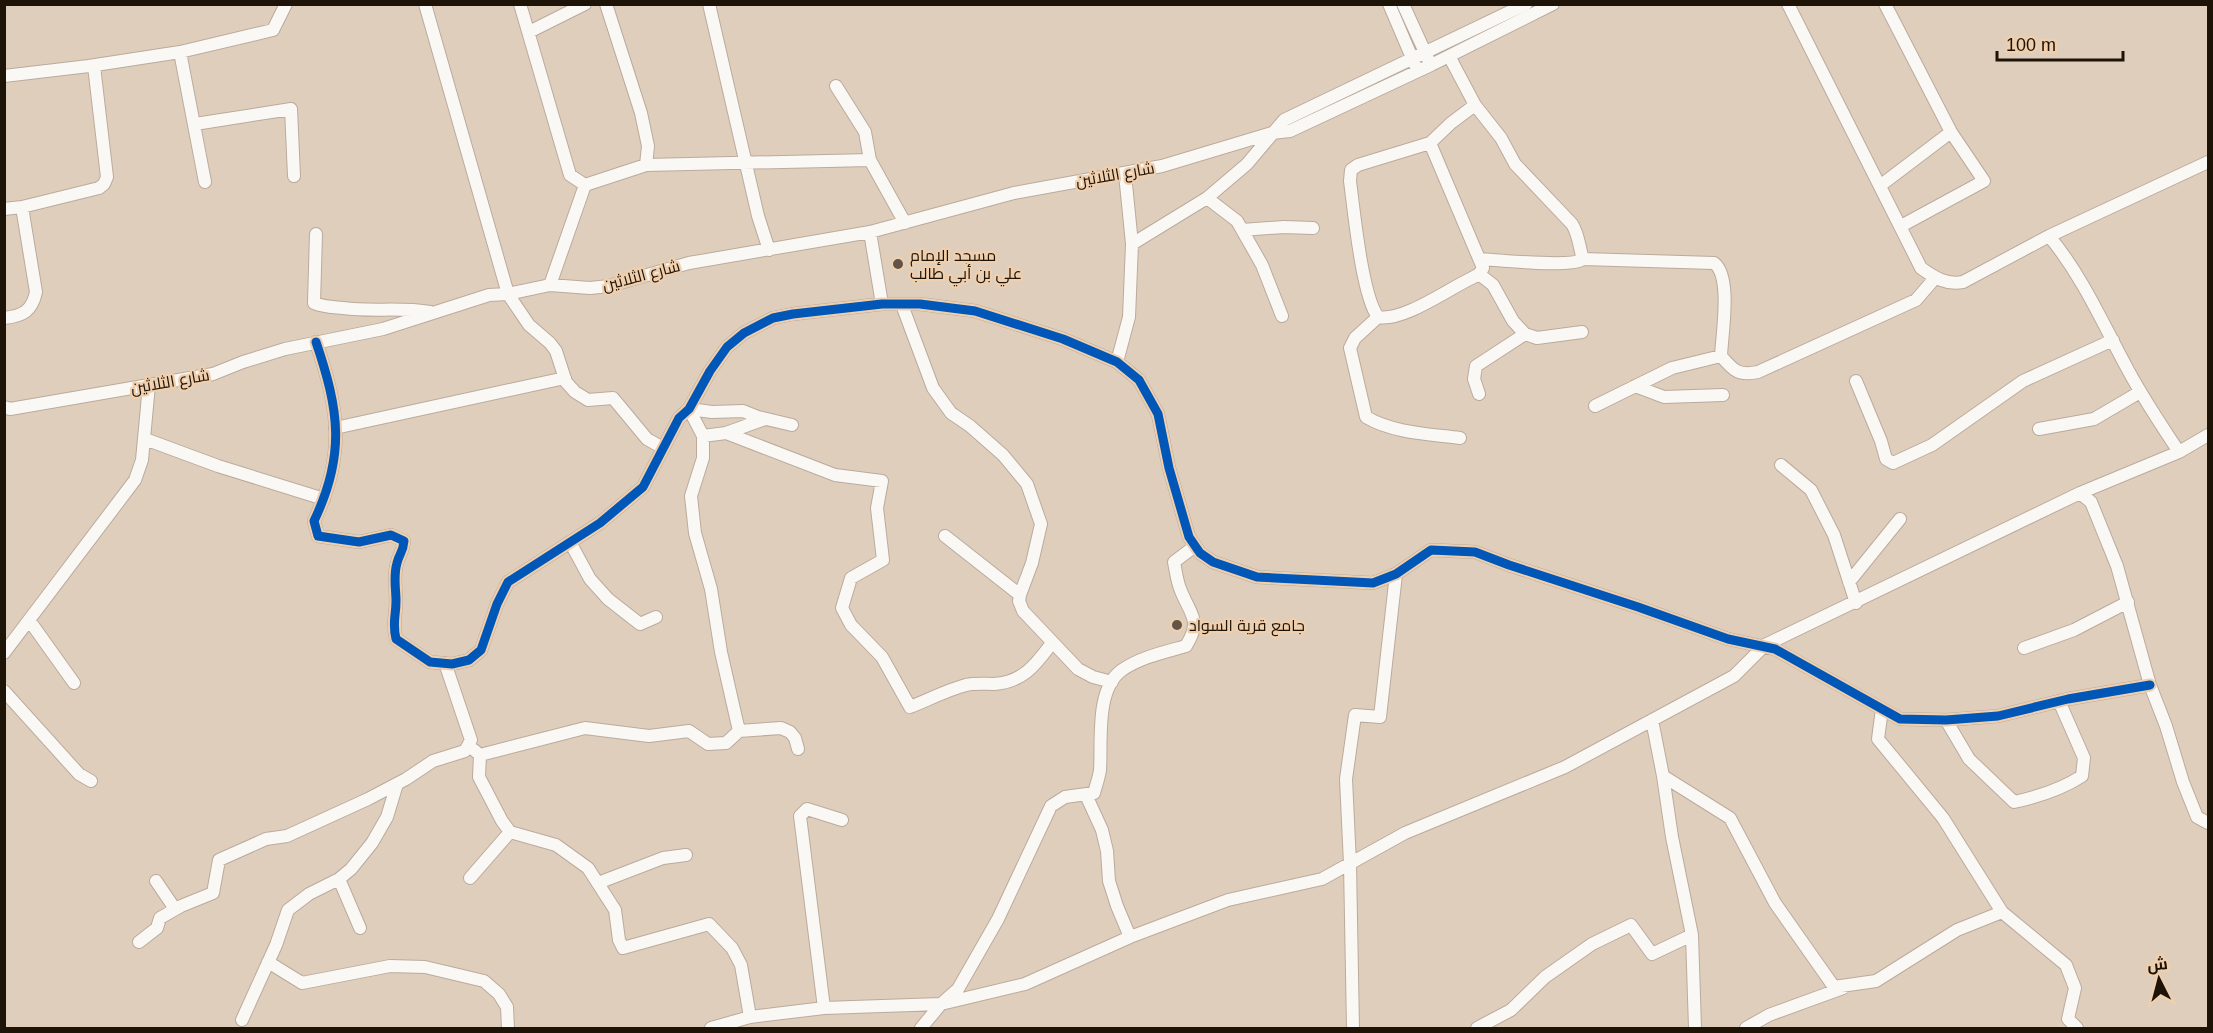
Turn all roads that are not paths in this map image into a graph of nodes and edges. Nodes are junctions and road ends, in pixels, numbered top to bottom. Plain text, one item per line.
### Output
1 (286, 4) edge
2 (425, 4) edge
3 (520, 4) edge
4 (585, 4) edge
5 (606, 4) edge
6 (709, 4) edge
7 (1389, 4) edge
8 (1403, 4) edge
9 (1526, 4) edge
10 (1553, 4) edge
11 (1788, 4) edge
12 (1885, 4) edge
13 (529, 32) junction
14 (180, 52) junction
15 (1425, 53) junction
16 (1449, 57) junction
17 (1413, 59) junction
18 (1431, 65) junction
19 (94, 66) junction
20 (1418, 71) junction
21 (4, 76) edge
22 (836, 87) dead end
23 (1475, 105) junction
24 (195, 124) junction
25 (1951, 132) junction
26 (1272, 133) junction
27 (1430, 142) junction
28 (870, 160) junction
29 (2208, 162) edge
30 (746, 164) junction
31 (646, 165) junction
32 (1125, 174) junction
33 (294, 176) dead end
34 (205, 182) dead end
35 (585, 185) junction
36 (1881, 185) junction
37 (1207, 198) junction
38 (22, 207) junction
39 (4, 209) edge
40 (905, 223) junction
41 (1901, 226) junction
42 (1313, 228) dead end
43 (1242, 230) junction
44 (870, 232) junction
45 (316, 234) dead end
46 (2049, 236) junction
47 (1132, 244) junction
48 (769, 250) junction
49 (1480, 259) junction
50 (1583, 259) junction
51 (1479, 273) junction
52 (1935, 278) junction
53 (550, 285) junction
54 (508, 294) junction
55 (882, 304) junction
56 (902, 305) junction
57 (434, 313) junction
58 (1282, 316) dead end
59 (1378, 317) junction
60 (4, 318) edge
61 (1582, 332) dead end
62 (1524, 334) junction
63 (2113, 340) junction
64 (316, 342) junction
65 (1721, 356) junction
66 (1117, 362) junction
67 (564, 378) junction
68 (1856, 381) dead end
69 (149, 385) junction
70 (1635, 386) junction
71 (2140, 392) junction
72 (1479, 394) dead end
73 (1723, 395) dead end
74 (1595, 406) dead end
75 (689, 409) junction
76 (6, 410) edge
77 (765, 419) junction
78 (792, 425) dead end
79 (335, 428) junction
80 (2038, 429) dead end
81 (726, 433) junction
82 (2208, 435) edge
83 (703, 436) junction
84 (1460, 438) dead end
85 (145, 439) junction
86 (663, 448) junction
87 (2179, 452) junction
88 (1781, 465) dead end
89 (2080, 493) junction
90 (324, 499) junction
91 (1900, 519) dead end
92 (945, 536) dead end
93 (570, 542) junction
94 (1195, 546) junction
95 (1396, 574) junction
96 (1850, 582) junction
97 (1020, 595) junction
98 (1856, 603) junction
99 (2128, 603) junction
100 (656, 617) dead end
101 (29, 620) junction
102 (1052, 643) junction
103 (1765, 645) junction
104 (2024, 648) dead end
105 (4, 653) edge
106 (446, 663) junction
107 (1112, 682) junction
108 (74, 683) dead end
109 (2150, 685) junction
110 (4, 691) edge
111 (2059, 701) junction
112 (1882, 709) junction
113 (1652, 720) junction
114 (1946, 720) junction
115 (739, 731) junction
116 (469, 745) junction
117 (798, 749) dead end
118 (480, 755) junction
119 (1663, 776) junction
120 (91, 781) dead end
121 (397, 784) junction
122 (1086, 795) junction
123 (842, 820) dead end
124 (2208, 823) edge
125 (510, 832) junction
126 (686, 855) dead end
127 (1350, 864) junction
128 (470, 878) dead end
129 (339, 879) junction
130 (156, 881) dead end
131 (598, 884) junction
132 (175, 909) junction
133 (2002, 912) junction
134 (360, 928) dead end
135 (1692, 935) junction
136 (1130, 937) junction
137 (139, 942) dead end
138 (268, 962) junction
139 (1856, 984) junction
140 (941, 1004) junction
141 (824, 1008) junction
142 (750, 1017) junction
143 (242, 1020) dead end
144 (508, 1029) edge
145 (711, 1029) edge
146 (921, 1029) edge
147 (1353, 1029) edge
148 (1477, 1029) edge
149 (1695, 1029) edge
150 (1746, 1029) edge
151 (2078, 1029) edge

1 - 14 street
2 - 54 street
3 - 13 street
4 - 13 street
5 - 31 street
6 - 30 street
7 - 17 street
8 - 15 street
9 - 15 street, شارع الثلاثين
10 - 16 street, شارع الثلاثين
11 - 36 street
12 - 25 street
13 - 35 street
14 - 19 street
14 - 24 street
15 - 17 street, شارع الثلاثين
15 - 18 street
16 - 18 street, شارع الثلاثين
16 - 23 street
17 - 20 street
17 - 26 street, شارع الثلاثين
18 - 20 street, شارع الثلاثين
19 - 21 street
19 - 38 street
20 - 26 street, شارع الثلاثين
22 - 28 street
23 - 27 street
23 - 50 street
24 - 33 street
24 - 34 street
25 - 36 street
25 - 41 street
26 - 32 street, شارع الثلاثين
26 - 37 street
27 - 49 street
27 - 59 street
28 - 30 street
28 - 40 street
29 - 46 street
30 - 31 street
30 - 48 street
31 - 35 street
32 - 40 street, شارع الثلاثين
32 - 47 street
35 - 53 street
36 - 41 street
37 - 43 street
37 - 47 street
38 - 39 street
38 - 60 street
40 - 44 street, شارع الثلاثين
41 - 52 street
42 - 43 street
43 - 58 street
44 - 48 street, شارع الثلاثين
44 - 55 street
45 - 57 street
46 - 52 street
46 - 63 street
47 - 66 street
48 - 53 street, شارع الثلاثين
49 - 50 street
49 - 51 street
50 - 65 street
51 - 59 street
51 - 62 street
52 - 65 street
53 - 54 street, شارع الثلاثين
54 - 57 street, شارع الثلاثين
54 - 67 street
55 - 56 street
55 - 75 street
56 - 66 street
56 - 97 street
57 - 64 street, شارع الثلاثين
59 - 84 street
61 - 62 street
62 - 72 street
63 - 68 street
63 - 71 street
64 - 69 street, شارع الثلاثين
64 - 79 street
65 - 70 street
66 - 94 street
67 - 79 street
67 - 86 street
69 - 76 street, شارع الثلاثين
69 - 85 street
70 - 73 street
70 - 74 street
71 - 80 street
71 - 87 street
75 - 77 street
75 - 83 street
75 - 86 street
77 - 78 street
77 - 81 street
79 - 90 street
81 - 83 street
81 - 102 street
82 - 87 street
83 - 115 street
85 - 90 street
85 - 101 street
86 - 93 street
87 - 89 street
88 - 96 street
89 - 98 street
89 - 99 street
90 - 106 street
91 - 96 street
92 - 97 street
93 - 100 street
93 - 106 street
94 - 95 street
94 - 107 street
95 - 103 street
95 - 127 street
96 - 98 street
97 - 102 street
98 - 103 street
99 - 104 street
99 - 109 street
101 - 105 street
101 - 108 street
102 - 107 street
103 - 112 street
103 - 113 street
106 - 116 street
107 - 122 street
109 - 111 street
109 - 124 street
110 - 120 street
111 - 114 street
111 - 114 street
112 - 114 street
112 - 133 street
113 - 119 street
113 - 127 street
115 - 117 street
115 - 118 street
116 - 118 street
116 - 121 street
118 - 125 street
119 - 135 street
119 - 139 street
121 - 129 street
121 - 132 street
122 - 136 street
122 - 140 street
123 - 141 street
125 - 128 street
125 - 131 street
126 - 131 street
127 - 136 street
127 - 147 street
129 - 134 street
129 - 138 street
130 - 132 street
131 - 142 street
132 - 137 street
133 - 139 street
133 - 151 street
135 - 148 street
135 - 149 street
136 - 140 street
138 - 143 street
138 - 144 street
139 - 150 street
140 - 141 street
140 - 146 street
141 - 142 street
142 - 145 street

